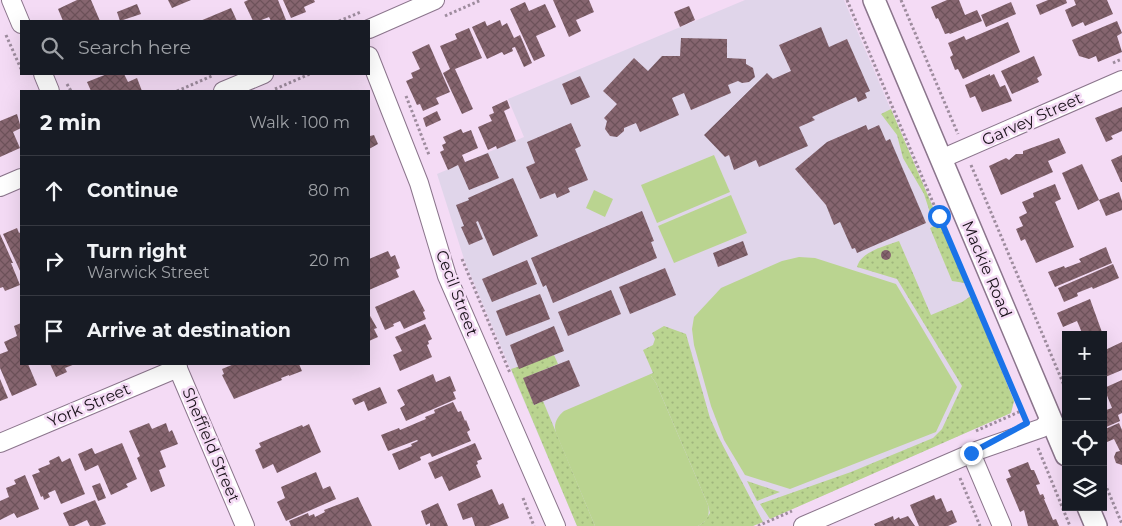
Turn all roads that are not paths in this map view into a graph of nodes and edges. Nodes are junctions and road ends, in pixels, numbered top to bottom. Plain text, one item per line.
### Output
1 (11, 0) edge
2 (435, 0) edge
3 (874, 0) edge
4 (20, 22) edge
5 (370, 29) edge
6 (370, 59) edge
7 (43, 75) edge
8 (262, 75) edge
9 (1122, 80) edge
10 (50, 90) edge
11 (225, 90) edge
12 (941, 158) junction
13 (20, 178) edge
14 (0, 187) edge
15 (177, 366) edge
16 (1051, 419) junction
17 (0, 443) edge
18 (1062, 445) edge
19 (975, 451) junction
20 (1090, 511) edge
21 (245, 526) edge
22 (556, 526) edge
23 (803, 526) edge
24 (1002, 526) edge
25 (1096, 526) edge

1 - 4 street
2 - 5 street
3 - 12 street, Mackie Road
6 - 22 street, Cecil Street
7 - 10 street
8 - 11 street
9 - 12 street, Garvey Street
12 - 16 street, Mackie Road
13 - 14 street
15 - 17 street, York Street
15 - 21 street, Sheffield Street
16 - 18 street, Mackie Road
16 - 19 street
19 - 23 street
19 - 24 street
20 - 25 street

